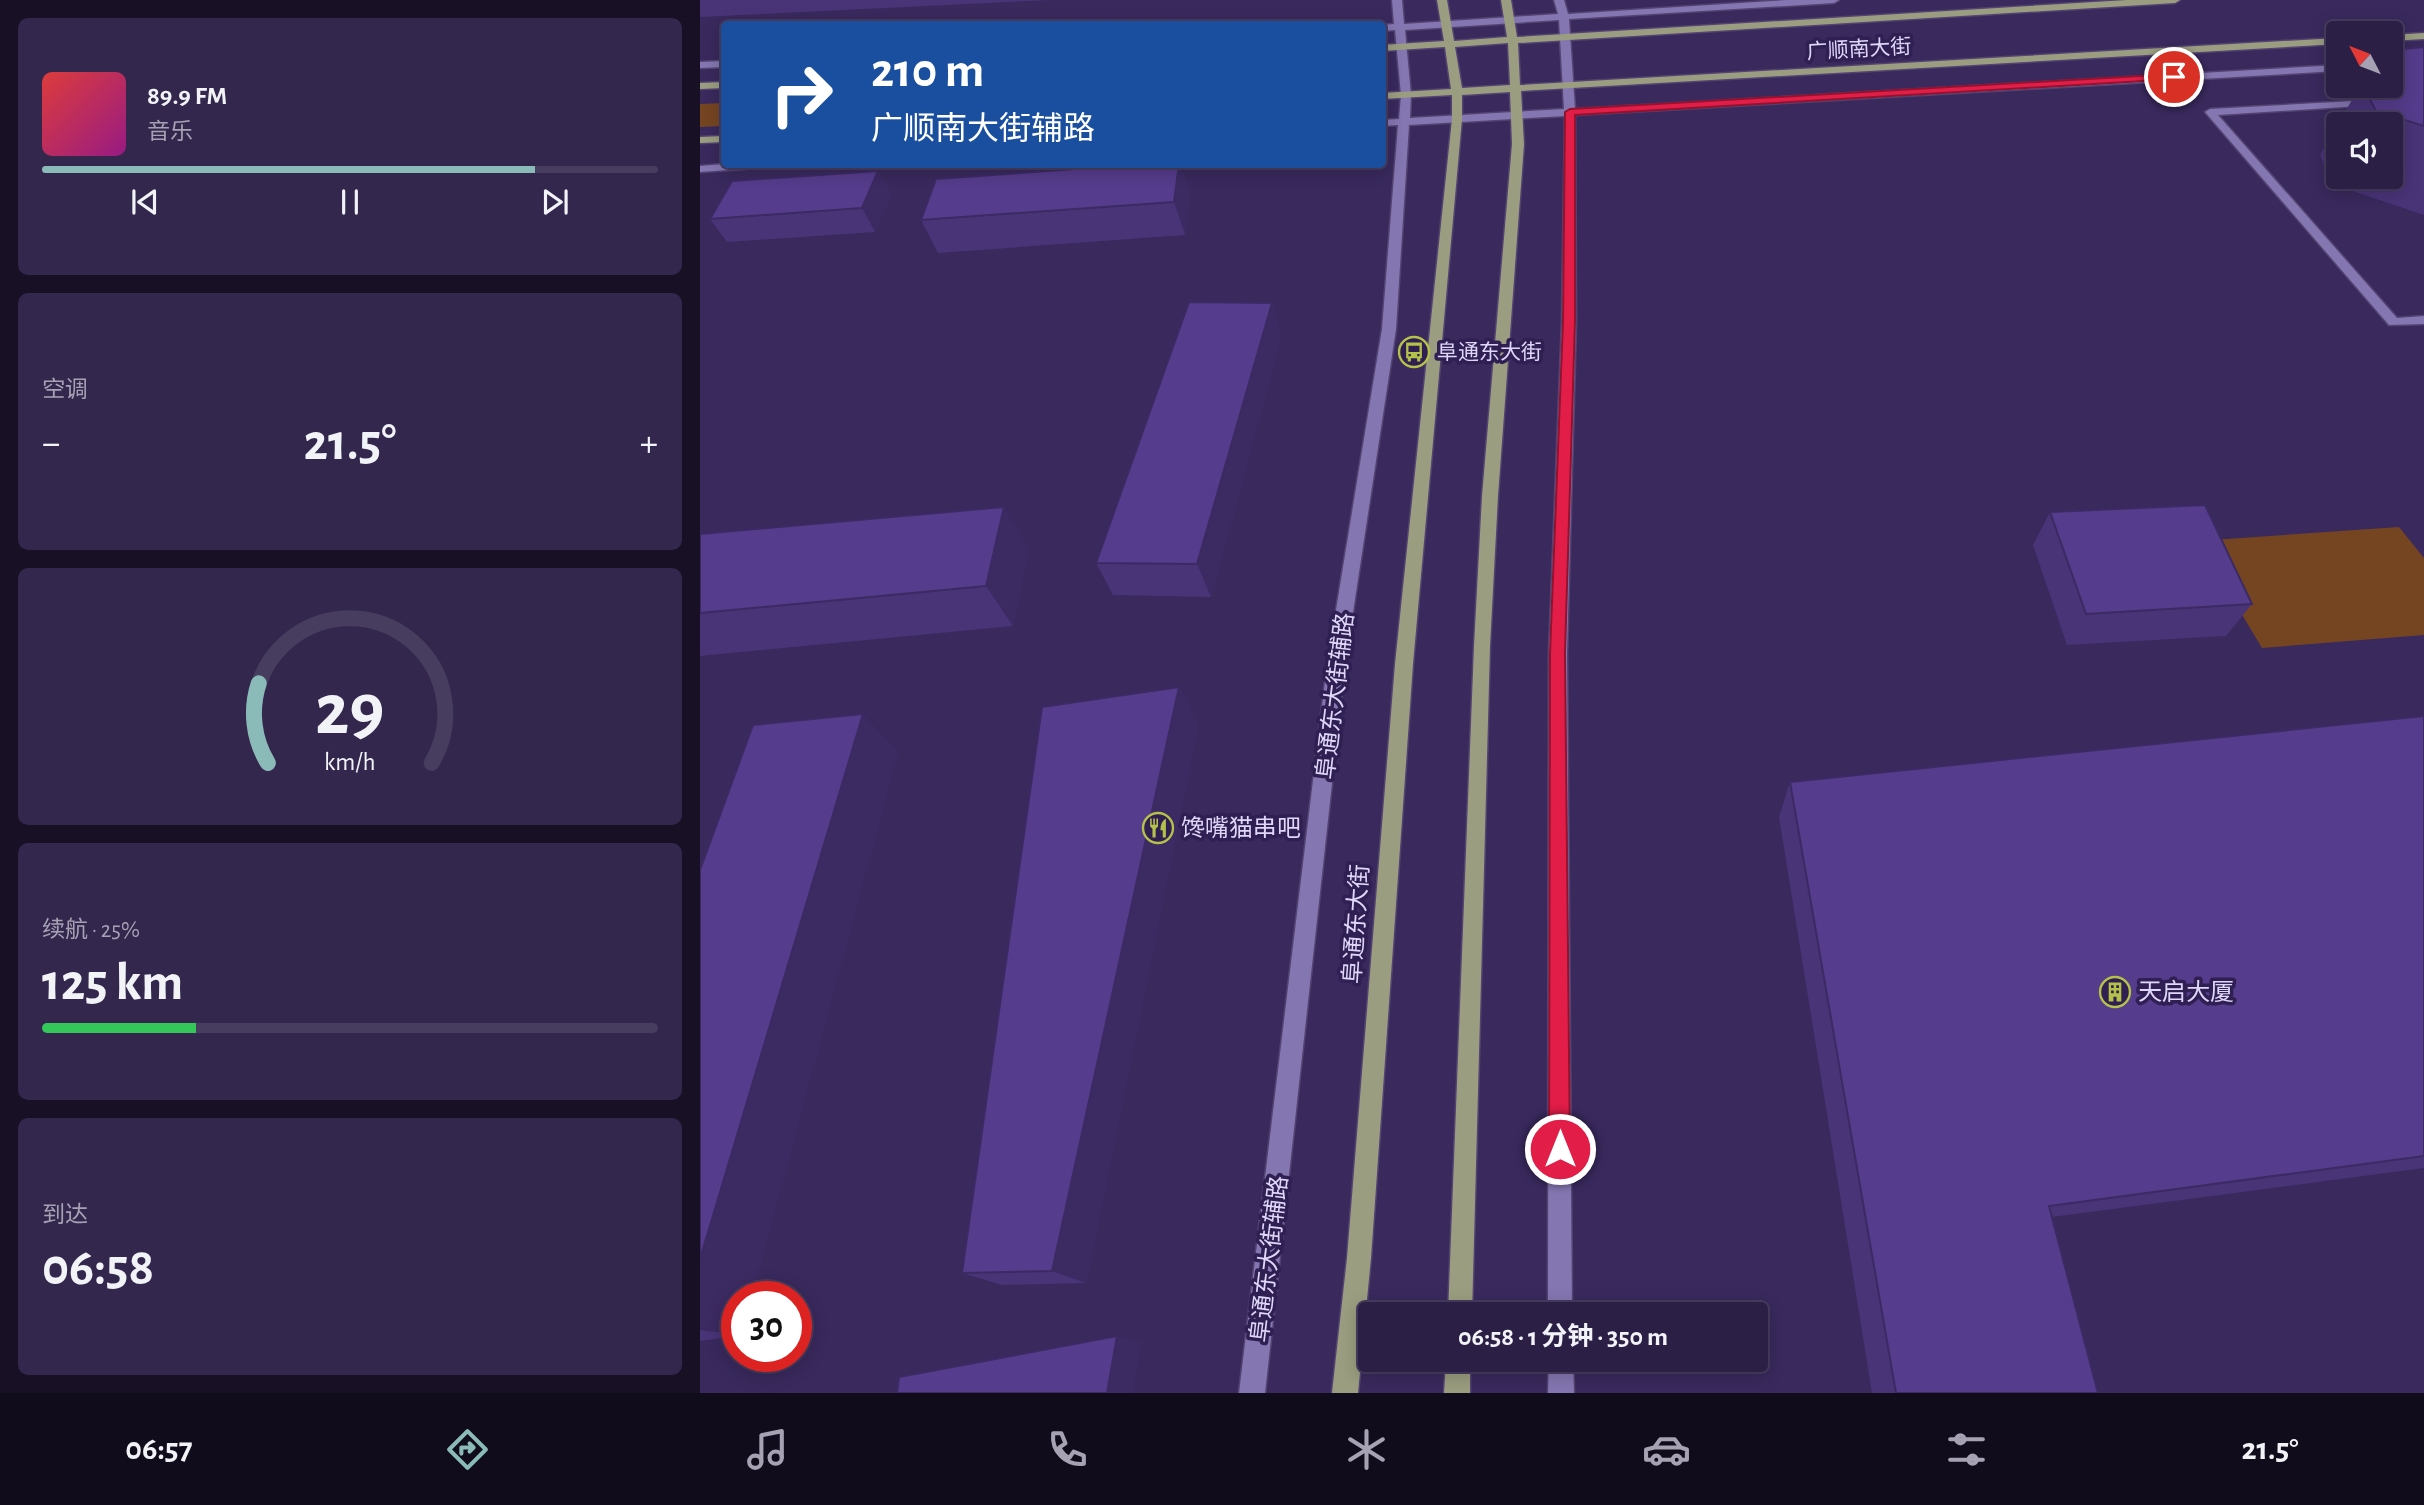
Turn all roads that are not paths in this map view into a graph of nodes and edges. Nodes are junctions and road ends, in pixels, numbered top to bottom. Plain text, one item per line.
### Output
1 (1397, 0) edge
2 (1442, 0) edge
3 (1506, 0) edge
4 (1834, 0) edge
5 (2175, 0) edge
6 (1561, 8) edge
7 (1511, 19) junction
8 (1445, 24) junction
9 (1391, 27) edge
10 (2424, 36) edge
11 (2403, 37) edge
12 (1564, 39) junction
13 (1513, 41) junction
14 (2326, 42) edge
15 (1448, 45) junction
16 (1391, 48) edge
17 (721, 64) edge
18 (700, 65) edge
19 (2326, 69) edge
20 (721, 85) edge
21 (1569, 85) junction
22 (700, 86) edge
23 (1516, 89) junction
24 (1457, 92) junction
25 (1406, 95) junction
26 (1386, 96) edge
27 (2384, 102) edge
28 (1570, 112) junction
29 (1517, 115) junction
30 (1457, 119) junction
31 (1404, 122) junction
32 (1386, 123) edge
33 (721, 139) edge
34 (700, 141) edge
35 (721, 168) edge
36 (700, 169) edge
37 (2424, 320) edge
38 (1460, 1302) edge
39 (1560, 1302) edge
40 (1458, 1372) edge
41 (1561, 1372) edge
42 (1252, 1393) edge
43 (1345, 1393) edge
44 (1457, 1393) edge
45 (1561, 1393) edge

1 - 9 street, 阜通东大街辅路
2 - 8 main road, 阜通东大街
3 - 7 main road
4 - 6 street
5 - 12 main road, 广顺南大街
6 - 7 street
6 - 12 street
7 - 8 street
7 - 13 main road
8 - 9 street
8 - 15 main road, 阜通东大街
9 - 16 street, 阜通东大街辅路
10 - 11 main road
12 - 13 main road, 广顺南大街
12 - 21 street
13 - 15 main road, 广顺南大街
13 - 23 main road
14 - 21 main road, 广顺南大街
15 - 16 main road, 广顺南大街
15 - 24 main road, 阜通东大街
16 - 25 street, 阜通东大街辅路
17 - 18 street
19 - 28 street
20 - 22 main road
21 - 23 main road, 广顺南大街
21 - 28 street
23 - 24 main road, 广顺南大街
23 - 29 main road
24 - 25 main road, 广顺南大街
24 - 30 main road, 阜通东大街
25 - 26 main road, 广顺南大街
25 - 31 street, 阜通东大街辅路
27 - 37 street
28 - 29 street
28 - 39 street
29 - 30 street
29 - 38 main road
30 - 31 street
30 - 43 main road, 阜通东大街
31 - 32 street
31 - 42 street, 阜通东大街辅路
33 - 34 main road
35 - 36 street
40 - 44 main road
41 - 45 street

